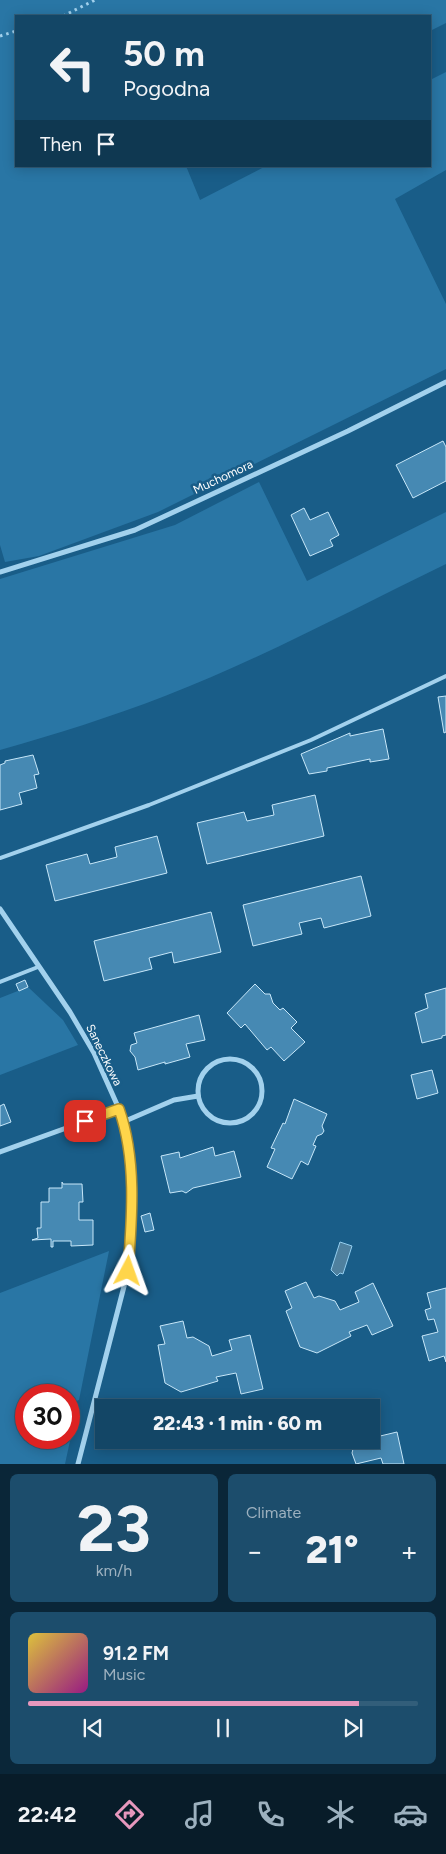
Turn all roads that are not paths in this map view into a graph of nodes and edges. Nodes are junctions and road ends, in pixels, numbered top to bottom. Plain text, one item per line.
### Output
1 (446, 382) edge
2 (0, 572) edge
3 (446, 676) edge
4 (0, 858) edge
5 (0, 909) edge
6 (38, 967) junction
7 (0, 982) edge
8 (198, 1096) junction
9 (119, 1109) junction
10 (123, 1122) junction
11 (0, 1152) edge
12 (78, 1464) edge

1 - 2 street, Muchomora
3 - 4 lane
5 - 6 street, Saneczkowa
6 - 7 lane
6 - 9 street, Saneczkowa
8 - 8 street
8 - 10 street
9 - 10 street, Saneczkowa
9 - 11 street
10 - 12 street, Saneczkowa

